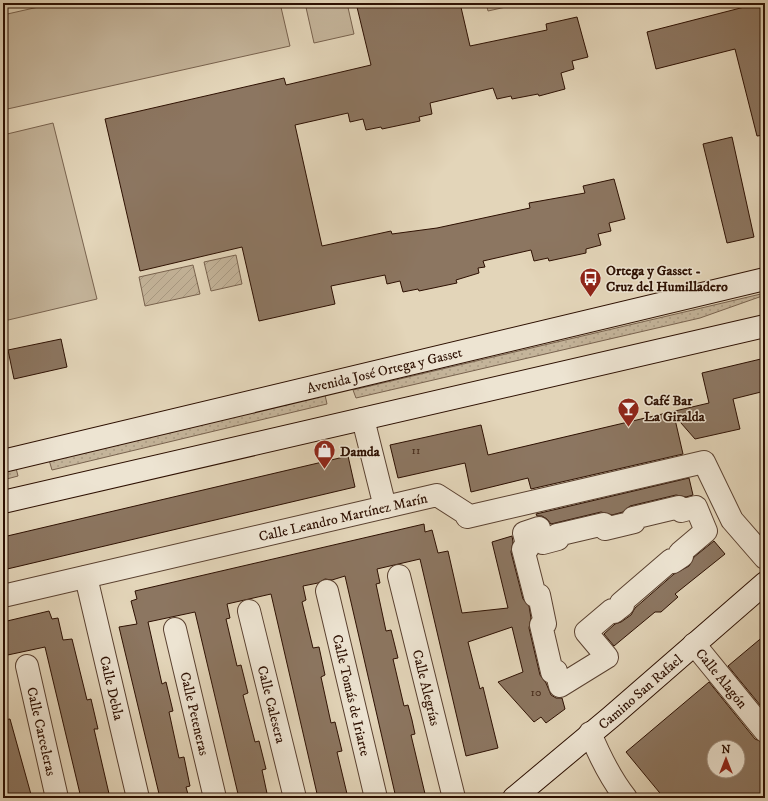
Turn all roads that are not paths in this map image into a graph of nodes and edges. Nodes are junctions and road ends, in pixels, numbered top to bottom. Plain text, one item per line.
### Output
1 (765, 279) edge
2 (765, 326) edge
3 (363, 419) junction
4 (3, 461) edge
5 (3, 502) edge
6 (385, 507) junction
7 (765, 558) edge
8 (399, 576) dead end
9 (86, 577) junction
10 (765, 583) edge
11 (327, 591) dead end
12 (3, 596) edge
13 (249, 611) dead end
14 (175, 629) dead end
15 (694, 644) junction
16 (27, 666) dead end
17 (560, 686) joint
18 (765, 731) edge
19 (590, 733) junction
20 (57, 798) edge
21 (138, 798) edge
22 (215, 798) edge
23 (295, 798) edge
24 (376, 798) edge
25 (454, 798) edge
26 (514, 798) edge
27 (626, 798) edge

1 - 4 street, Avenida José Ortega y Gasset
2 - 3 street
3 - 5 street
3 - 6 street
6 - 7 street, Calle Leandro Martínez Marín
6 - 9 street, Calle Leandro Martínez Marín
8 - 25 street, Calle Alegrías
9 - 12 street, Calle Leandro Martínez Marín
9 - 21 street, Calle Debla
10 - 15 street, Camino San Rafael
11 - 24 street, Calle Tomás de Iriarte
13 - 23 street, Calle Calesera
14 - 22 street, Calle Peteneras
15 - 18 street, Calle Alagón
15 - 19 street, Camino San Rafael
16 - 20 street, Calle Carceleras
17 - 17 street
19 - 26 street, Camino San Rafael
19 - 27 street

